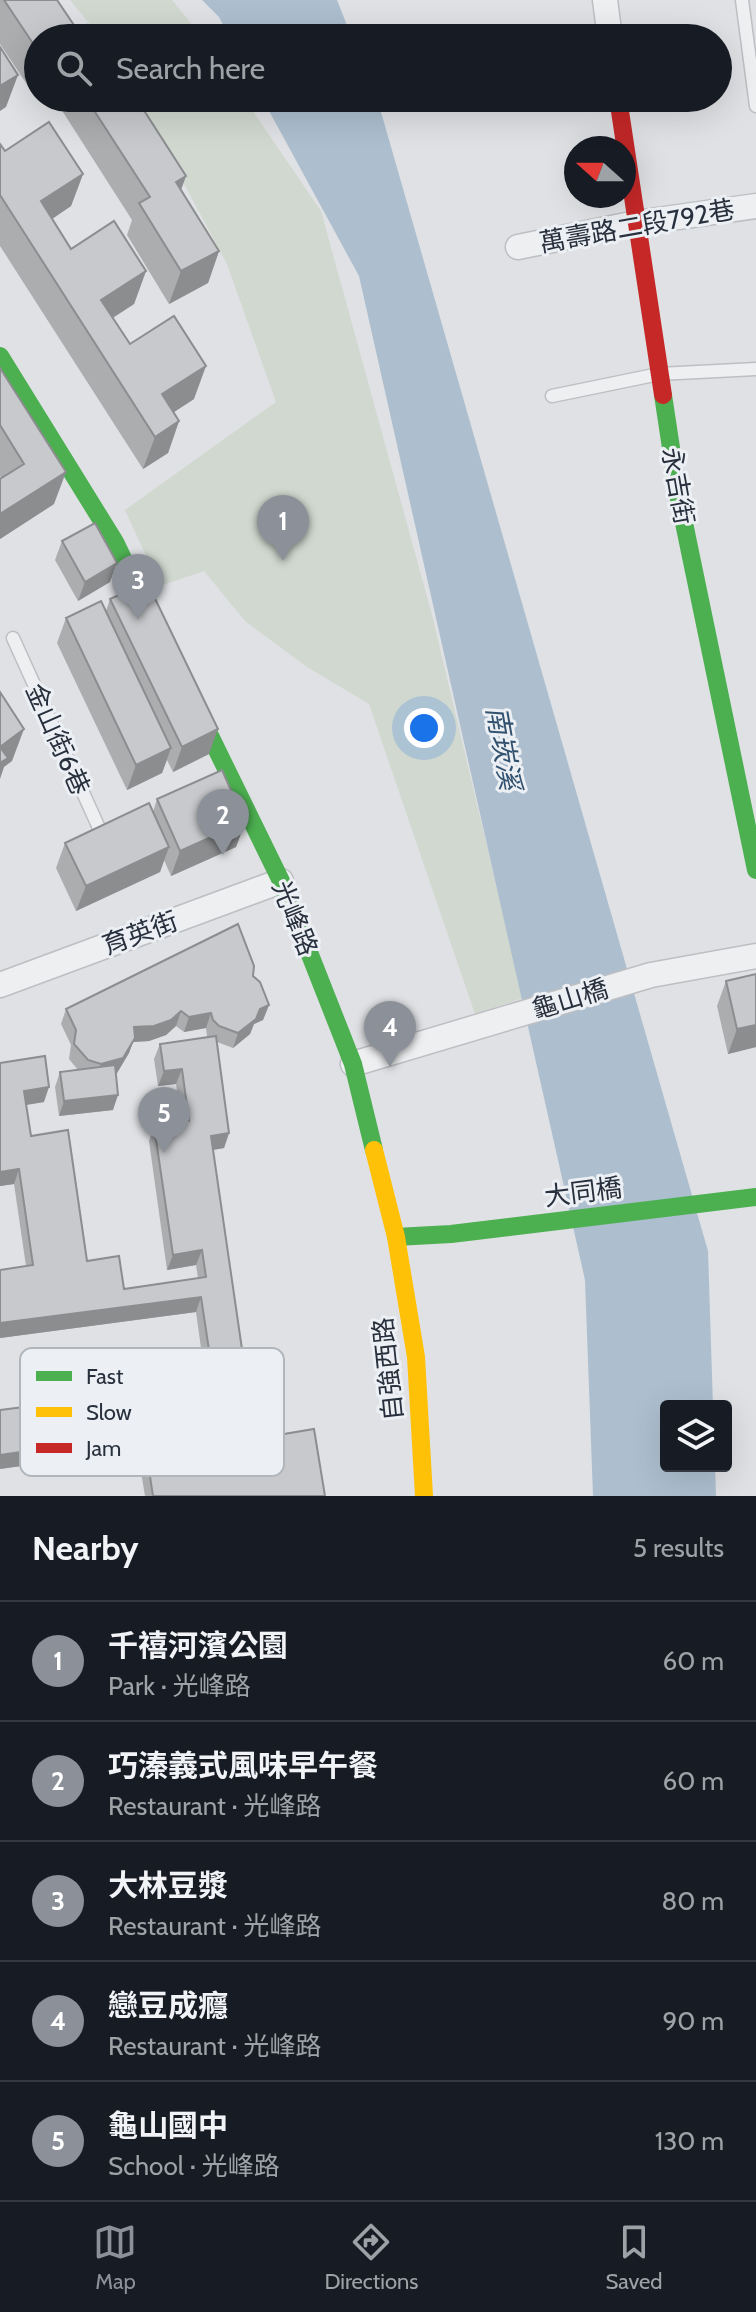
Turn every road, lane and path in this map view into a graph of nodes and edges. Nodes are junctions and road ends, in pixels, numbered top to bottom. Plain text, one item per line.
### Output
1 (605, 0) edge
2 (742, 0) edge
3 (608, 24) edge
4 (756, 106) edge
5 (620, 112) edge
6 (756, 206) edge
7 (636, 223) junction
8 (518, 247) dead end
9 (0, 356) edge
10 (756, 369) edge
11 (659, 374) junction
12 (552, 396) dead end
13 (13, 638) dead end
14 (164, 643) edge
15 (184, 683) edge
16 (118, 833) edge
17 (756, 870) edge
18 (281, 881) junction
19 (756, 956) edge
20 (0, 985) edge
21 (353, 1064) junction
22 (756, 1197) edge
23 (396, 1237) junction
24 (424, 1496) edge

1 - 3 street
2 - 4 lane
5 - 7 street, 永吉街
6 - 7 street, 萬壽路二段792巷
7 - 8 street, 萬壽路二段792巷
7 - 11 street, 永吉街
9 - 14 street
10 - 11 lane
11 - 12 lane
11 - 17 street, 永吉街
13 - 16 lane, 金山街6巷
15 - 18 street, 光峰路
18 - 20 street, 育英街
18 - 21 street, 光峰路
19 - 21 street, 龜山橋
21 - 23 street, 光峰路
22 - 23 street, 大同橋
23 - 24 street, 自強西路

